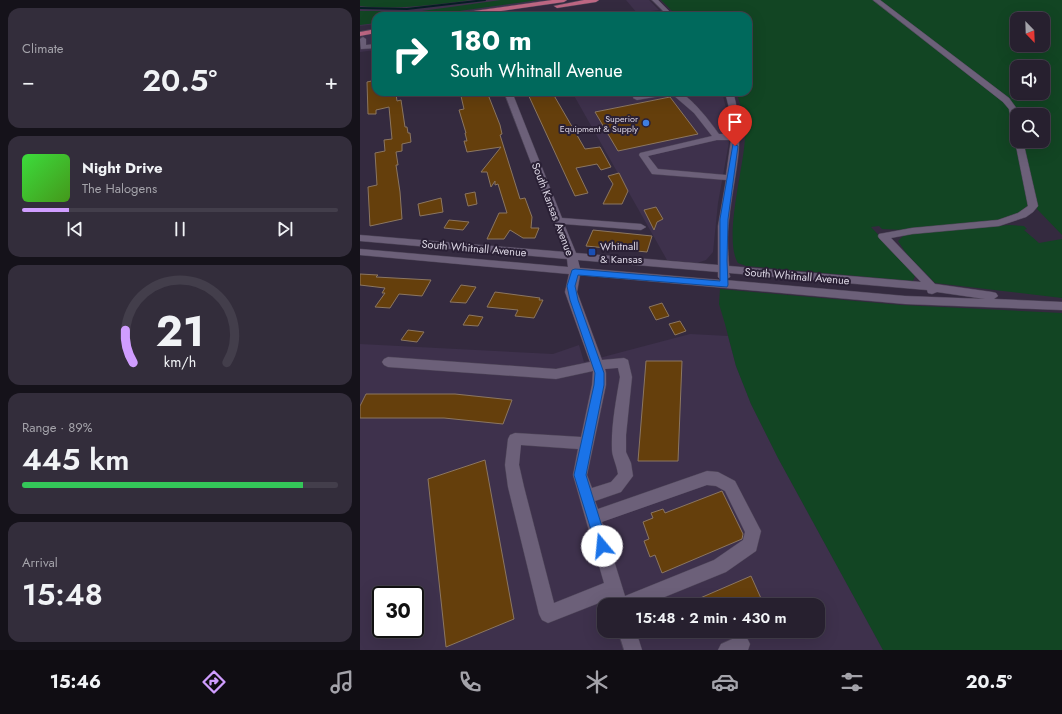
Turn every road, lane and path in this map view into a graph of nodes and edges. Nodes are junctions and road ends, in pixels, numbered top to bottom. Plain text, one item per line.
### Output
1 (564, 0) edge
2 (596, 0) edge
3 (655, 0) edge
4 (876, 0) edge
5 (553, 4) junction
6 (492, 12) edge
7 (507, 12) edge
8 (667, 12) edge
9 (372, 28) edge
10 (360, 29) edge
11 (372, 34) edge
12 (361, 41) edge
13 (372, 47) edge
14 (510, 96) edge
15 (649, 96) edge
16 (679, 96) edge
17 (730, 96) edge
18 (637, 98) dead end
19 (1011, 108) edge
20 (717, 137) junction
21 (736, 137) junction
22 (1021, 148) edge
23 (730, 178) junction
24 (559, 221) junction
25 (641, 227) dead end
26 (360, 238) edge
27 (446, 246) junction
28 (360, 252) edge
29 (572, 257) junction
30 (437, 259) junction
31 (724, 270) junction
32 (575, 272) junction
33 (724, 285) junction
34 (932, 287) junction
35 (932, 301) junction
36 (1041, 304) junction
37 (1062, 306) edge
38 (388, 362) dead end
39 (598, 365) junction
40 (587, 443) junction
41 (587, 496) junction
42 (593, 518) junction
43 (614, 588) junction
44 (617, 598) edge
45 (641, 598) edge
46 (629, 638) edge
47 (633, 650) edge

1 - 5 main road
2 - 5 main road
3 - 8 street
4 - 19 street
5 - 6 main road
5 - 7 main road
9 - 10 main road
11 - 12 main road
12 - 13 street
14 - 24 street, South Kansas Avenue
15 - 18 street
16 - 20 street
17 - 21 street
20 - 21 street
20 - 23 street
21 - 23 street
22 - 34 street
23 - 31 street
24 - 25 street
24 - 29 street, South Kansas Avenue
26 - 27 street, South Whitnall Avenue
27 - 29 street, South Whitnall Avenue
27 - 30 street
28 - 30 street, South Whitnall Avenue
29 - 31 street, South Whitnall Avenue
29 - 32 street, South Kansas Avenue
30 - 32 street, South Whitnall Avenue
31 - 33 street
31 - 34 street, South Whitnall Avenue
32 - 33 street, South Whitnall Avenue
32 - 39 street, South Kansas Avenue
33 - 35 street, South Whitnall Avenue
34 - 35 street
34 - 36 street, South Whitnall Avenue
35 - 36 street, South Whitnall Avenue
36 - 37 street, South Whitnall Avenue
38 - 39 street
39 - 40 street, South Kansas Avenue
39 - 41 street
40 - 41 street, South Kansas Avenue
40 - 43 street
41 - 42 street, South Kansas Avenue
42 - 43 street, South Kansas Avenue
42 - 45 street
43 - 44 street, South Kansas Avenue
46 - 47 street

